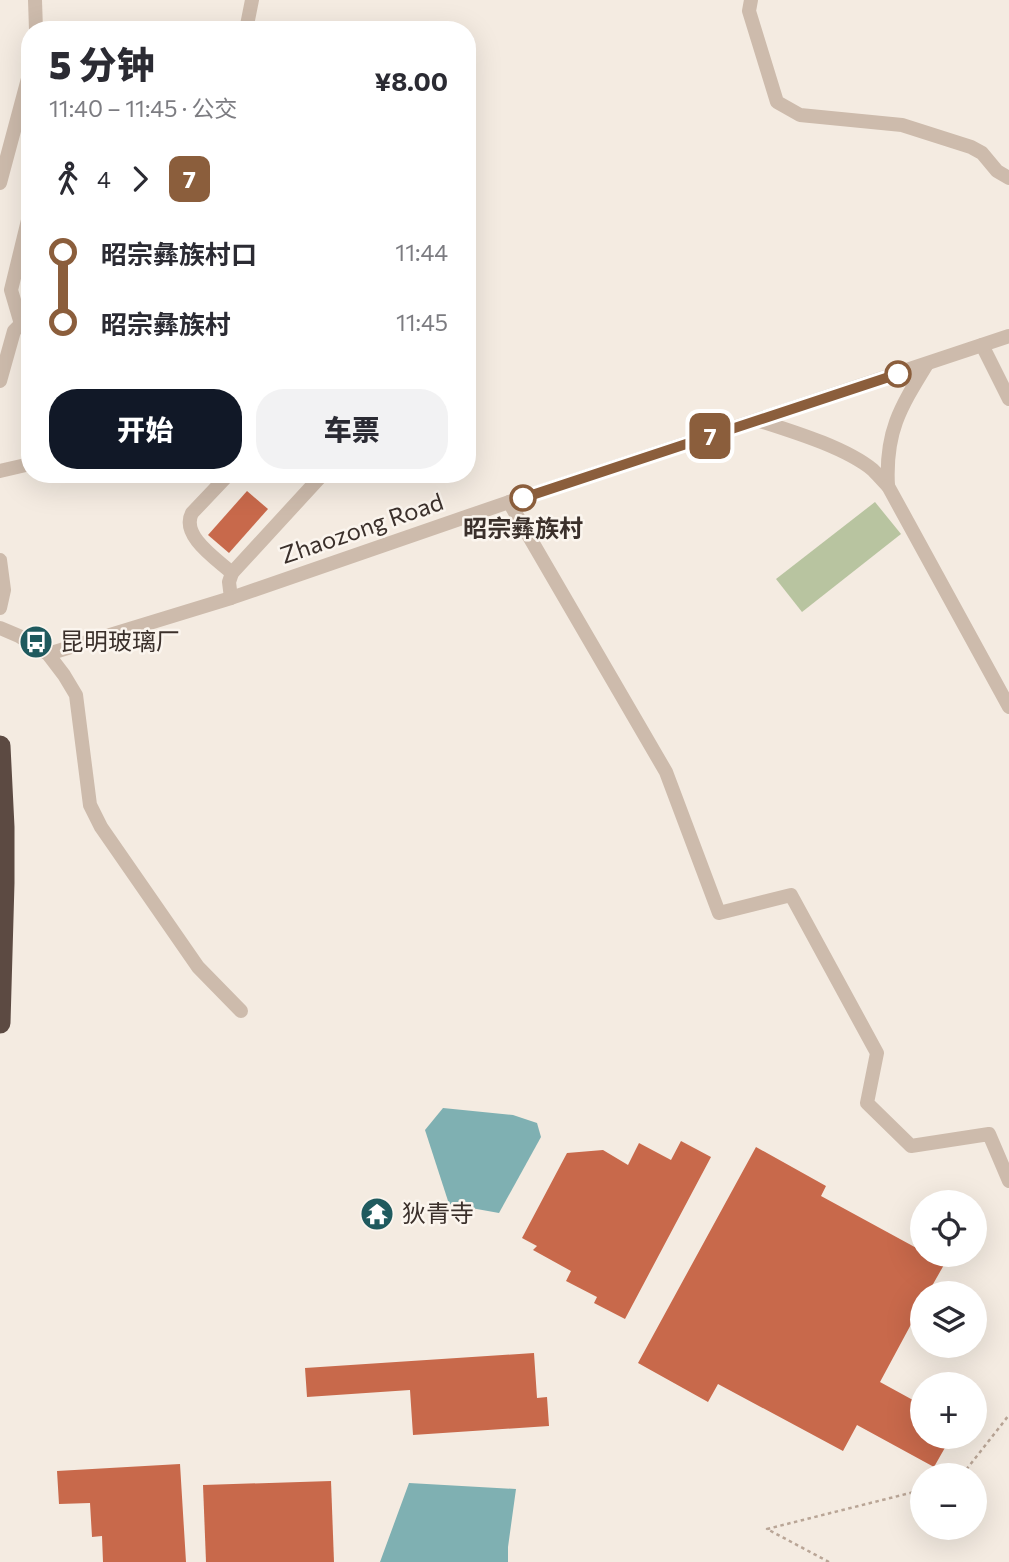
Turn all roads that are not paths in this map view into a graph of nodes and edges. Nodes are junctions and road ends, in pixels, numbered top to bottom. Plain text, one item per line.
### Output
1 (35, 0) edge
2 (252, 0) edge
3 (751, 0) edge
4 (36, 21) edge
5 (248, 21) edge
6 (21, 105) edge
7 (1009, 178) edge
8 (0, 183) edge
9 (21, 249) edge
10 (21, 314) edge
11 (21, 326) edge
12 (1009, 336) edge
13 (982, 345) junction
14 (927, 364) junction
15 (0, 381) edge
16 (1009, 399) edge
17 (757, 420) junction
18 (21, 466) edge
19 (0, 471) edge
20 (220, 483) edge
21 (315, 483) edge
22 (888, 486) junction
23 (509, 502) junction
24 (0, 560) edge
25 (232, 573) junction
26 (231, 598) junction
27 (0, 608) edge
28 (0, 628) edge
29 (48, 654) junction
30 (1009, 707) edge
31 (0, 746) edge
32 (242, 1011) dead end
33 (0, 1023) edge
34 (1009, 1181) edge

1 - 4 street
2 - 5 street
3 - 7 street
6 - 8 street
9 - 10 street
11 - 15 street
12 - 13 street, Zhaozong Road
13 - 14 street, Zhaozong Road
13 - 16 street
14 - 17 street, Zhaozong Road
14 - 22 street
17 - 22 street
17 - 23 street, Zhaozong Road
18 - 19 street
20 - 25 street
21 - 25 street
22 - 30 street
23 - 26 street, Zhaozong Road
23 - 34 street
24 - 27 street
25 - 26 street
26 - 29 street, Zhaozong Road
28 - 29 street
29 - 32 street
31 - 33 highway

